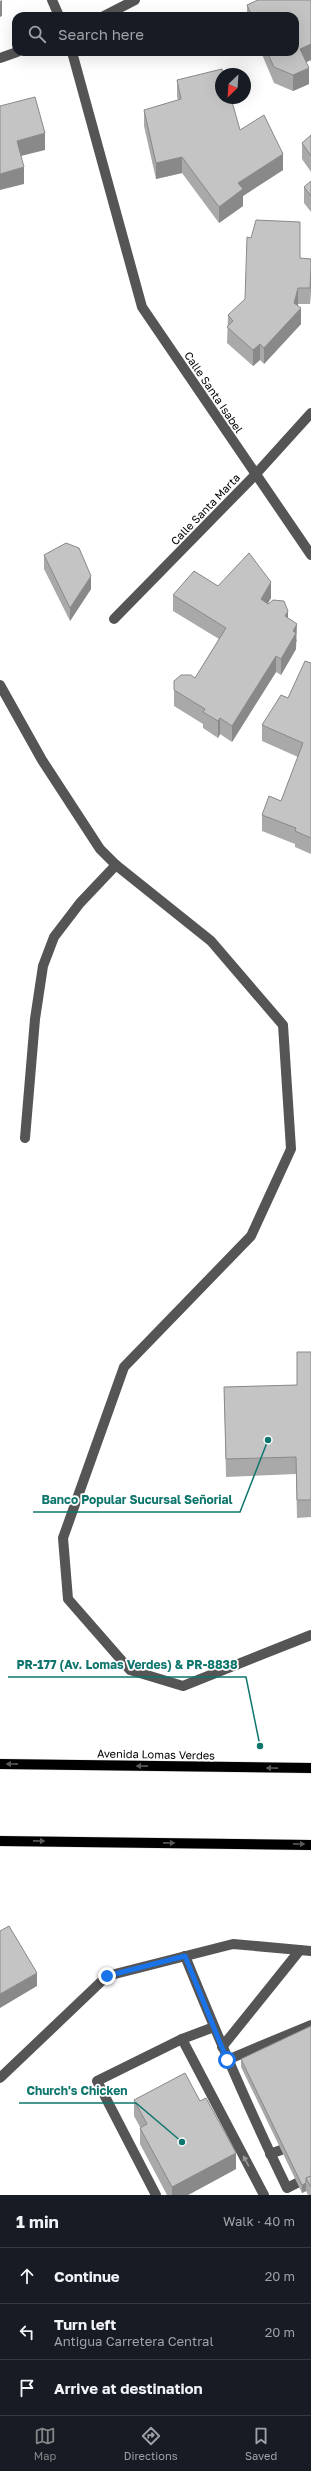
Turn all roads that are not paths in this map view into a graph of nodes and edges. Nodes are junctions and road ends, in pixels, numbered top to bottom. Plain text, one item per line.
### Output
1 (52, 0) edge
2 (136, 0) edge
3 (57, 12) edge
4 (112, 12) edge
5 (12, 54) edge
6 (73, 56) edge
7 (0, 58) edge
8 (311, 413) edge
9 (255, 475) junction
10 (311, 555) edge
11 (114, 620) dead end
12 (0, 685) edge
13 (116, 865) junction
14 (25, 1138) dead end
15 (311, 1635) edge
16 (0, 1764) edge
17 (311, 1768) edge
18 (0, 1841) edge
19 (311, 1845) edge
20 (300, 1950) junction
21 (311, 1951) edge
22 (185, 1956) junction
23 (311, 2025) edge
24 (214, 2027) junction
25 (182, 2039) junction
26 (222, 2047) junction
27 (227, 2060) junction
28 (0, 2078) edge
29 (281, 2150) edge
30 (270, 2154) junction
31 (297, 2183) edge
32 (156, 2195) edge
33 (264, 2195) edge

1 - 3 street
2 - 4 street
5 - 7 street
6 - 9 street, Calle Santa Isabel
8 - 9 street, Calle Santa Marta
9 - 10 street, Calle Santa Isabel
9 - 11 street, Calle Santa Marta
12 - 13 street
13 - 14 street
13 - 15 street
17 -> 16 main road, Avenida Lomas Verdes
18 -> 19 main road
20 - 21 street
20 - 22 street
20 - 26 street
22 - 24 street
22 - 28 street
23 - 27 street
24 - 25 street
24 - 26 street
25 - 32 street
33 -> 25 street
26 - 27 street
27 - 30 street
29 - 30 street
30 - 31 street

